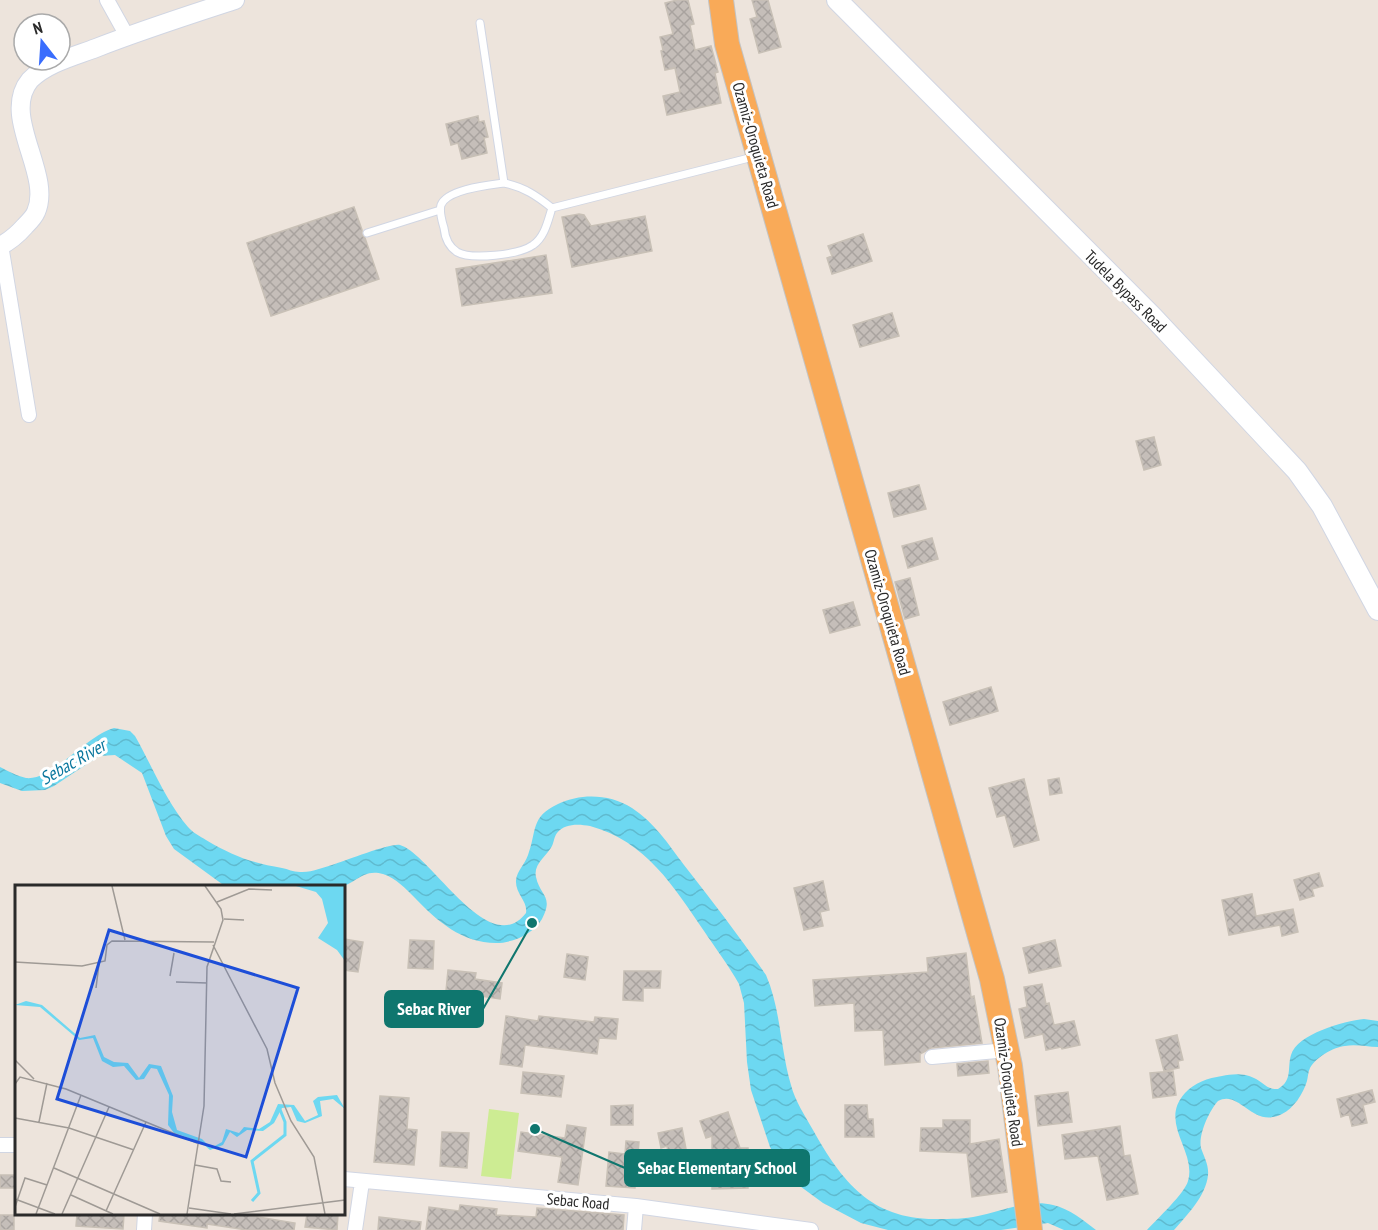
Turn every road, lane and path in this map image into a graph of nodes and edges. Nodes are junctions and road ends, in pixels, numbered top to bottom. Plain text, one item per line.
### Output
1 (107, 0) edge
2 (235, 0) edge
3 (721, 0) edge
4 (837, 0) edge
5 (480, 23) dead end
6 (127, 36) junction
7 (759, 155) junction
8 (504, 183) junction
9 (552, 208) junction
10 (440, 210) junction
11 (367, 233) dead end
12 (1, 245) edge
13 (29, 414) dead end
14 (1378, 610) edge
15 (1006, 1050) junction
16 (932, 1057) dead end
17 (345, 1179) edge
18 (362, 1182) junction
19 (636, 1206) junction
20 (145, 1215) edge
21 (144, 1230) edge
22 (355, 1230) edge
23 (634, 1230) edge
24 (811, 1230) edge
25 (1030, 1230) edge

1 - 6 street
2 - 6 street
3 - 7 highway, Ozamiz-Oroquieta Road
4 - 14 main road, Tudela Bypass Road
5 - 8 lane
6 - 12 street
7 - 9 lane
7 - 15 highway, Ozamiz-Oroquieta Road
8 - 9 lane
8 - 10 lane
9 - 10 lane
10 - 11 lane
12 - 13 street
15 - 16 street
15 - 25 highway, Ozamiz-Oroquieta Road
17 - 18 street, Sebac Road
18 - 19 street, Sebac Road
18 - 22 street
19 - 23 street
19 - 24 street, Sebac Road
20 - 21 street

